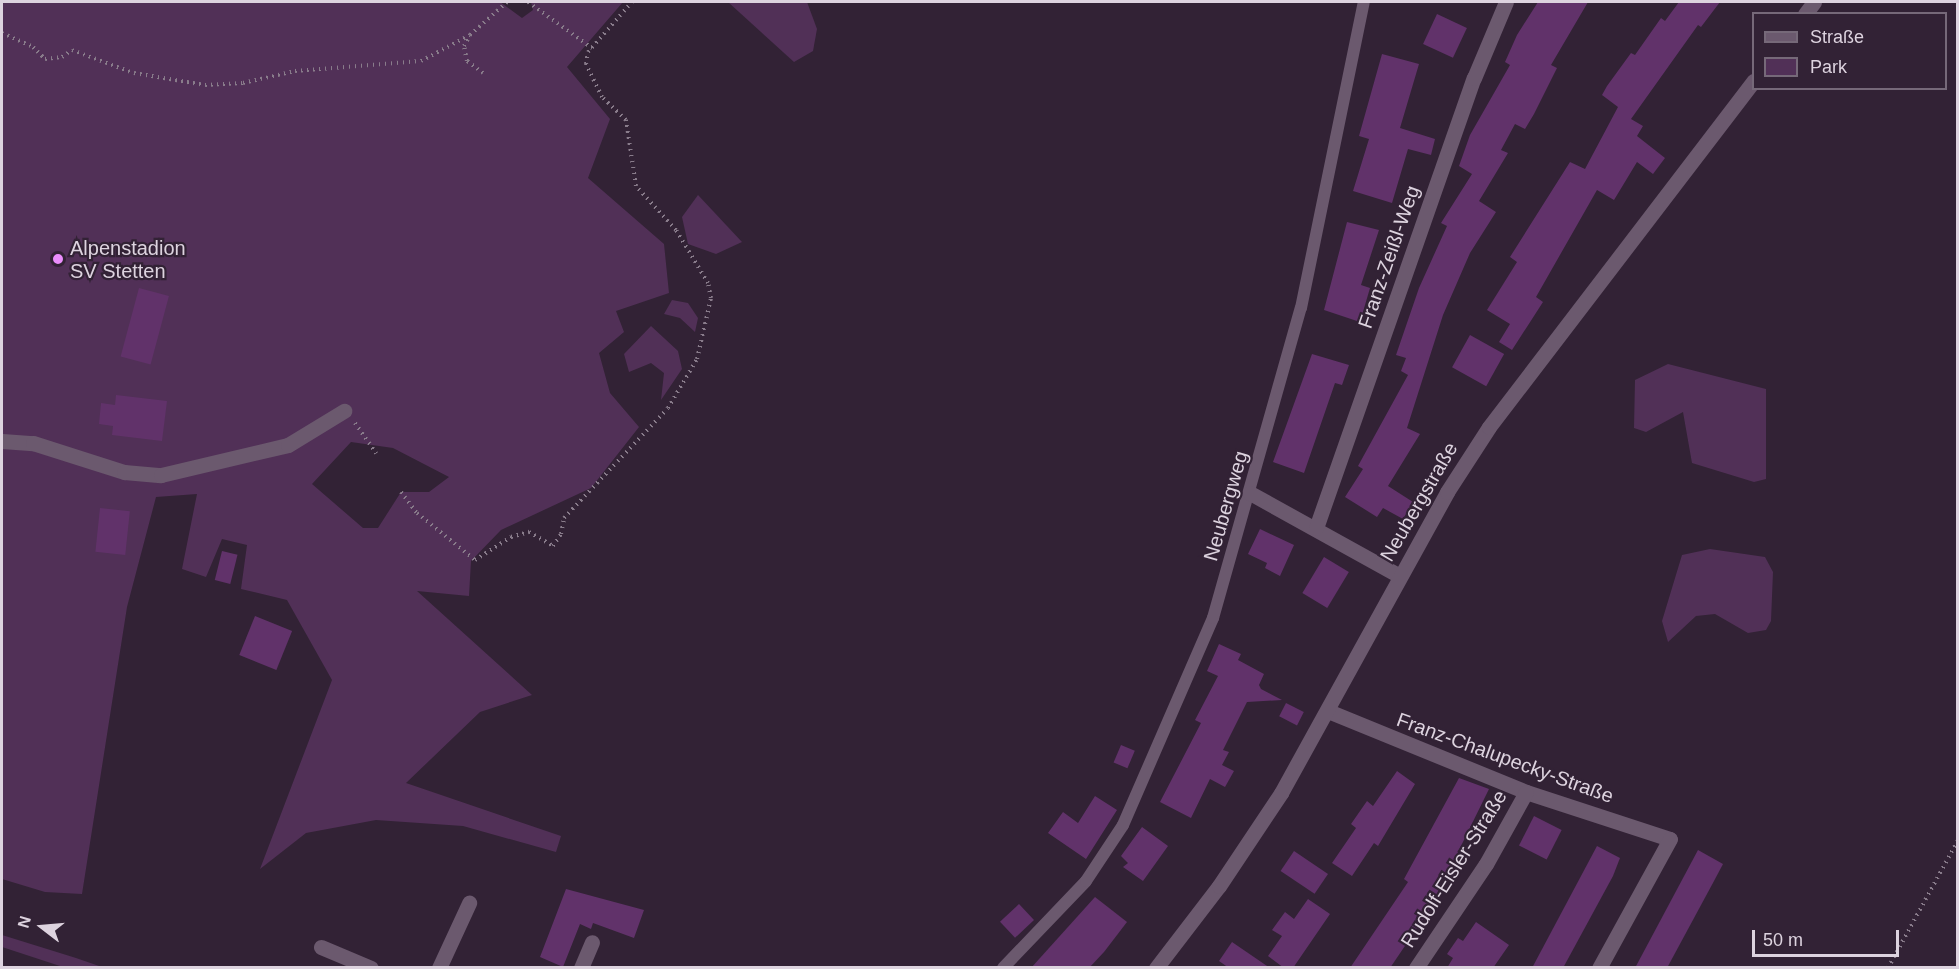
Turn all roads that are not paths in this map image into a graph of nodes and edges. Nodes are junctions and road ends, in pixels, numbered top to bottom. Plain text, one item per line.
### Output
1 (1364, 2) edge
2 (1506, 2) edge
3 (1752, 84) edge
4 (344, 411) road end
5 (7, 440) edge
6 (1250, 493) junction
7 (1316, 528) junction
8 (1400, 576) junction
9 (1328, 711) junction
10 (1526, 792) junction
11 (469, 903) dead end
12 (592, 942) dead end
13 (321, 947) dead end
14 (371, 968) edge
15 (439, 968) edge
16 (581, 968) edge
17 (1003, 968) edge
18 (1156, 968) edge
19 (1416, 968) edge
20 (1599, 968) edge

1 - 6 lane, Neubergweg
2 - 7 street, Franz-Zeißl-Weg
3 - 8 street, Neubergstraße
4 - 5 street
6 - 7 street
6 - 17 lane, Neubergweg
7 - 8 street
8 - 9 street, Neubergstraße
9 - 10 street, Franz-Chalupecky-Straße
9 - 18 street, Neubergstraße
10 - 19 street, Rudolf-Eisler-Straße
10 - 20 street, Franz-Chalupecky-Straße
11 - 15 street
12 - 16 street
13 - 14 street

